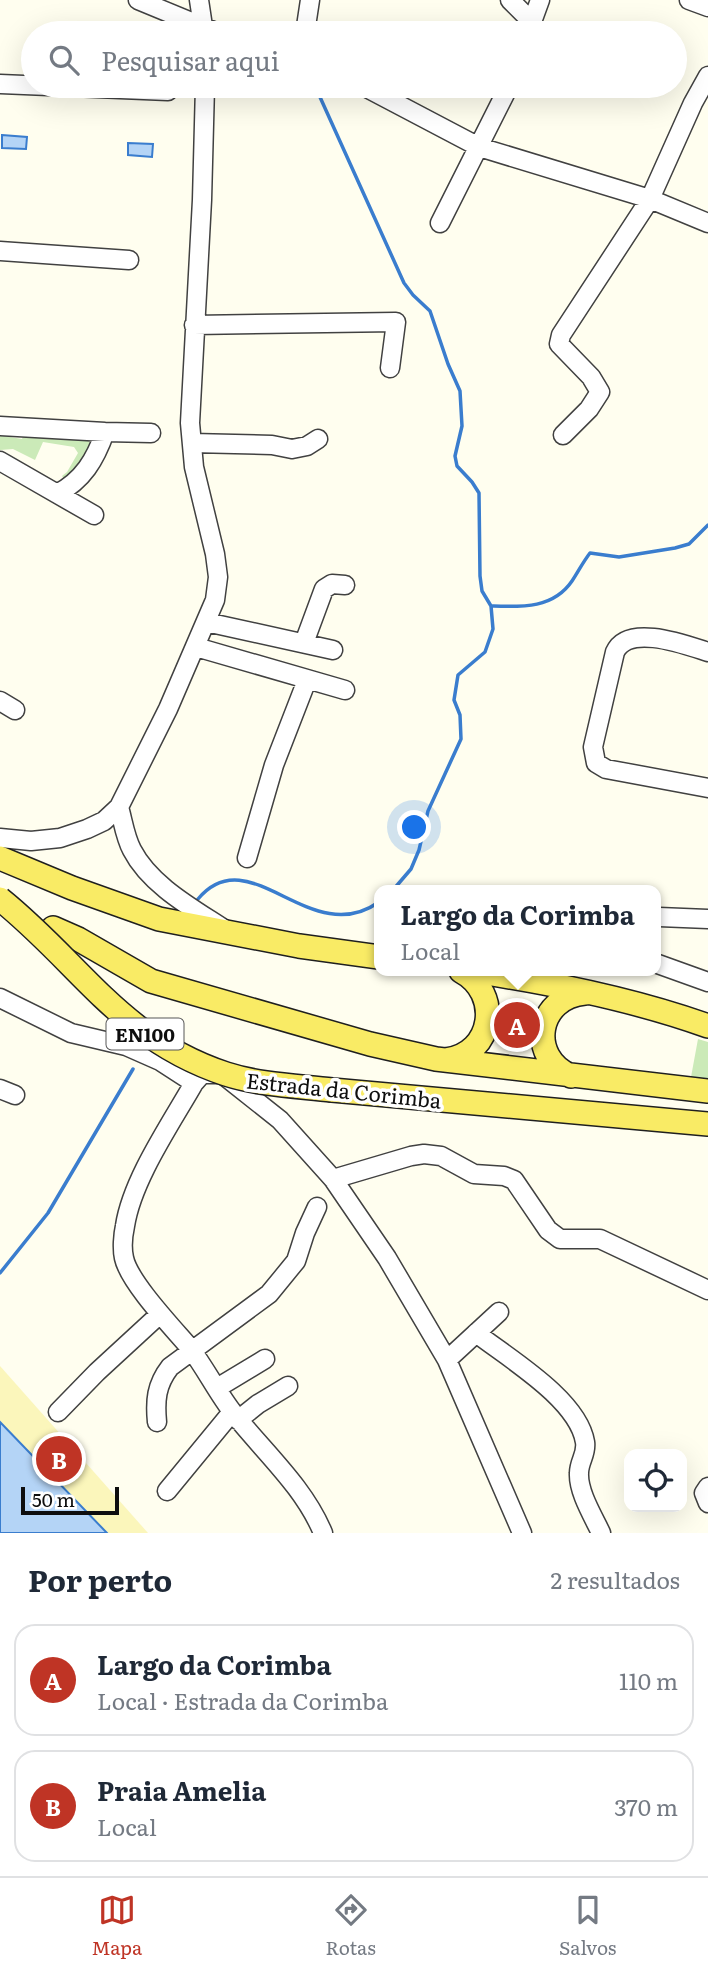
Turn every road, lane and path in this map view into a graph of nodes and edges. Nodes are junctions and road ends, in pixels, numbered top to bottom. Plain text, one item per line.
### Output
1 (138, 0) edge
2 (199, 0) edge
3 (310, 0) edge
4 (510, 0) edge
5 (540, 0) edge
6 (689, 0) edge
7 (708, 7) edge
8 (185, 21) edge
9 (205, 21) edge
10 (307, 21) edge
11 (526, 21) edge
12 (532, 21) edge
13 (708, 76) edge
14 (0, 85) edge
15 (21, 86) edge
16 (205, 98) edge
17 (386, 98) edge
18 (503, 98) edge
19 (479, 147) junction
20 (650, 199) junction
21 (440, 223) dead end
22 (708, 223) edge
23 (0, 251) edge
24 (129, 260) dead end
25 (194, 325) junction
26 (390, 368) dead end
27 (0, 426) edge
28 (105, 432) junction
29 (151, 433) dead end
30 (563, 435) dead end
31 (318, 439) dead end
32 (192, 443) junction
33 (0, 461) edge
34 (57, 494) junction
35 (94, 515) dead end
36 (345, 584) dead end
37 (206, 622) junction
38 (304, 643) junction
39 (196, 647) junction
40 (333, 650) dead end
41 (708, 652) edge
42 (306, 680) junction
43 (345, 690) dead end
44 (708, 788) edge
45 (119, 807) junction
46 (0, 838) edge
47 (0, 844) edge
48 (0, 858) edge
49 (247, 858) dead end
50 (72, 888) junction
51 (4, 908) edge
52 (661, 917) edge
53 (708, 919) edge
54 (53, 928) dead end
55 (229, 932) junction
56 (374, 956) edge
57 (661, 965) edge
58 (468, 976) edge
59 (507, 976) edge
60 (708, 982) edge
61 (592, 994) junction
62 (0, 998) edge
63 (708, 1026) edge
64 (436, 1059) junction
65 (579, 1078) junction
66 (194, 1083) junction
67 (708, 1091) edge
68 (708, 1124) edge
69 (333, 1179) junction
70 (317, 1207) dead end
71 (708, 1290) edge
72 (499, 1312) dead end
73 (160, 1314) junction
74 (476, 1333) junction
75 (192, 1351) junction
76 (265, 1359) dead end
77 (447, 1360) junction
78 (288, 1386) dead end
79 (217, 1388) junction
80 (58, 1412) dead end
81 (235, 1416) junction
82 (157, 1422) dead end
83 (708, 1487) edge
84 (167, 1491) dead end
85 (708, 1503) edge
86 (323, 1533) edge
87 (522, 1533) edge
88 (601, 1533) edge

1 - 8 street
2 - 9 street
3 - 10 street
4 - 11 street
5 - 12 street
6 - 7 street
13 - 20 street
14 - 15 street
16 - 25 street
17 - 19 street
18 - 19 street
19 - 20 street
19 - 21 street
20 - 22 street
20 - 30 street
23 - 24 street
25 - 26 street
25 - 32 street
27 - 28 street
28 - 29 street
28 - 34 street
31 - 32 street
32 - 37 street
33 - 34 street
34 - 35 street
36 - 38 street
37 - 38 street
37 - 39 street
38 - 40 street
39 - 42 street
39 - 45 street
41 - 44 street
42 - 43 street
42 - 49 street
45 - 46 street
45 - 55 street
47 - 50 street
48 - 50 main road
50 - 55 main road
51 - 68 main road, Estrada da Corimba / EN100, bridge
52 - 53 street
54 - 64 main road, Estrada da Corimba / EN100
55 - 56 main road
57 - 60 street
58 - 64 main road
59 - 61 main road
61 - 63 main road
61 - 65 main road
62 - 66 street
64 - 65 main road, Estrada da Corimba / EN100
65 - 67 main road, Estrada da Corimba / EN100
66 - 69 street
66 - 73 street
69 - 71 street
69 - 77 street
70 - 75 street
72 - 74 street
73 - 75 street
73 - 80 street
74 - 77 street
74 - 88 street
75 - 79 street
75 - 82 street
76 - 79 street
77 - 87 street
78 - 81 street
79 - 81 street
81 - 84 street
81 - 86 street
83 - 85 street

